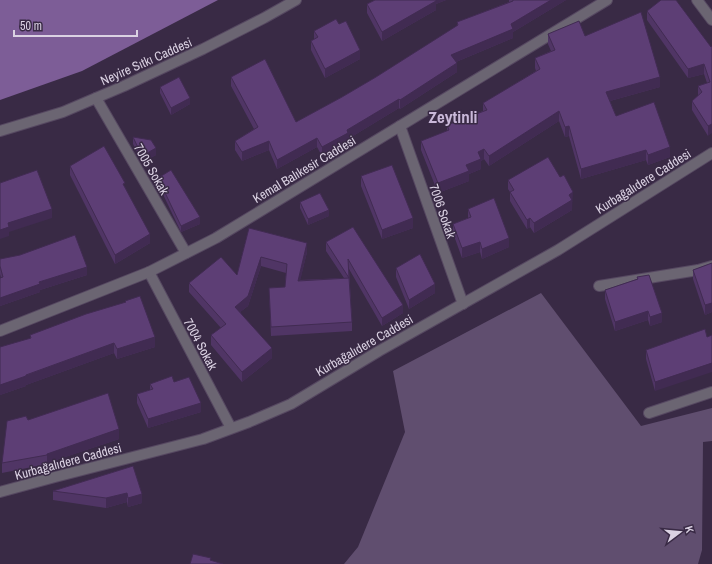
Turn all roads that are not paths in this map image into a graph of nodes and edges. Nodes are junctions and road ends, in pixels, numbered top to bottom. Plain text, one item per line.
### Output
1 (296, 0) edge
2 (607, 0) edge
3 (696, 0) edge
4 (712, 20) edge
5 (96, 98) junction
6 (400, 126) junction
7 (0, 131) edge
8 (712, 153) edge
9 (186, 253) junction
10 (712, 266) edge
11 (149, 272) junction
12 (599, 286) dead end
13 (463, 304) junction
14 (0, 331) edge
15 (712, 392) edge
16 (648, 412) dead end
17 (231, 428) junction
18 (0, 492) edge

1 - 5 street, Neyire Sıtkı Caddesi
2 - 6 street, Kemal Balıkesir Caddesi
3 - 4 street
5 - 7 street, Neyire Sıtkı Caddesi
5 - 9 street, 7005 Sokak
6 - 9 street, Kemal Balıkesir Caddesi
6 - 13 street, 7006 Sokak
8 - 13 street, Kurbağalıdere Caddesi
9 - 11 street, Kemal Balıkesir Caddesi
10 - 12 street
11 - 14 street, Kemal Balıkesir Caddesi
11 - 17 street, 7004 Sokak
13 - 17 street, Kurbağalıdere Caddesi
15 - 16 street
17 - 18 street, Kurbağalıdere Caddesi

